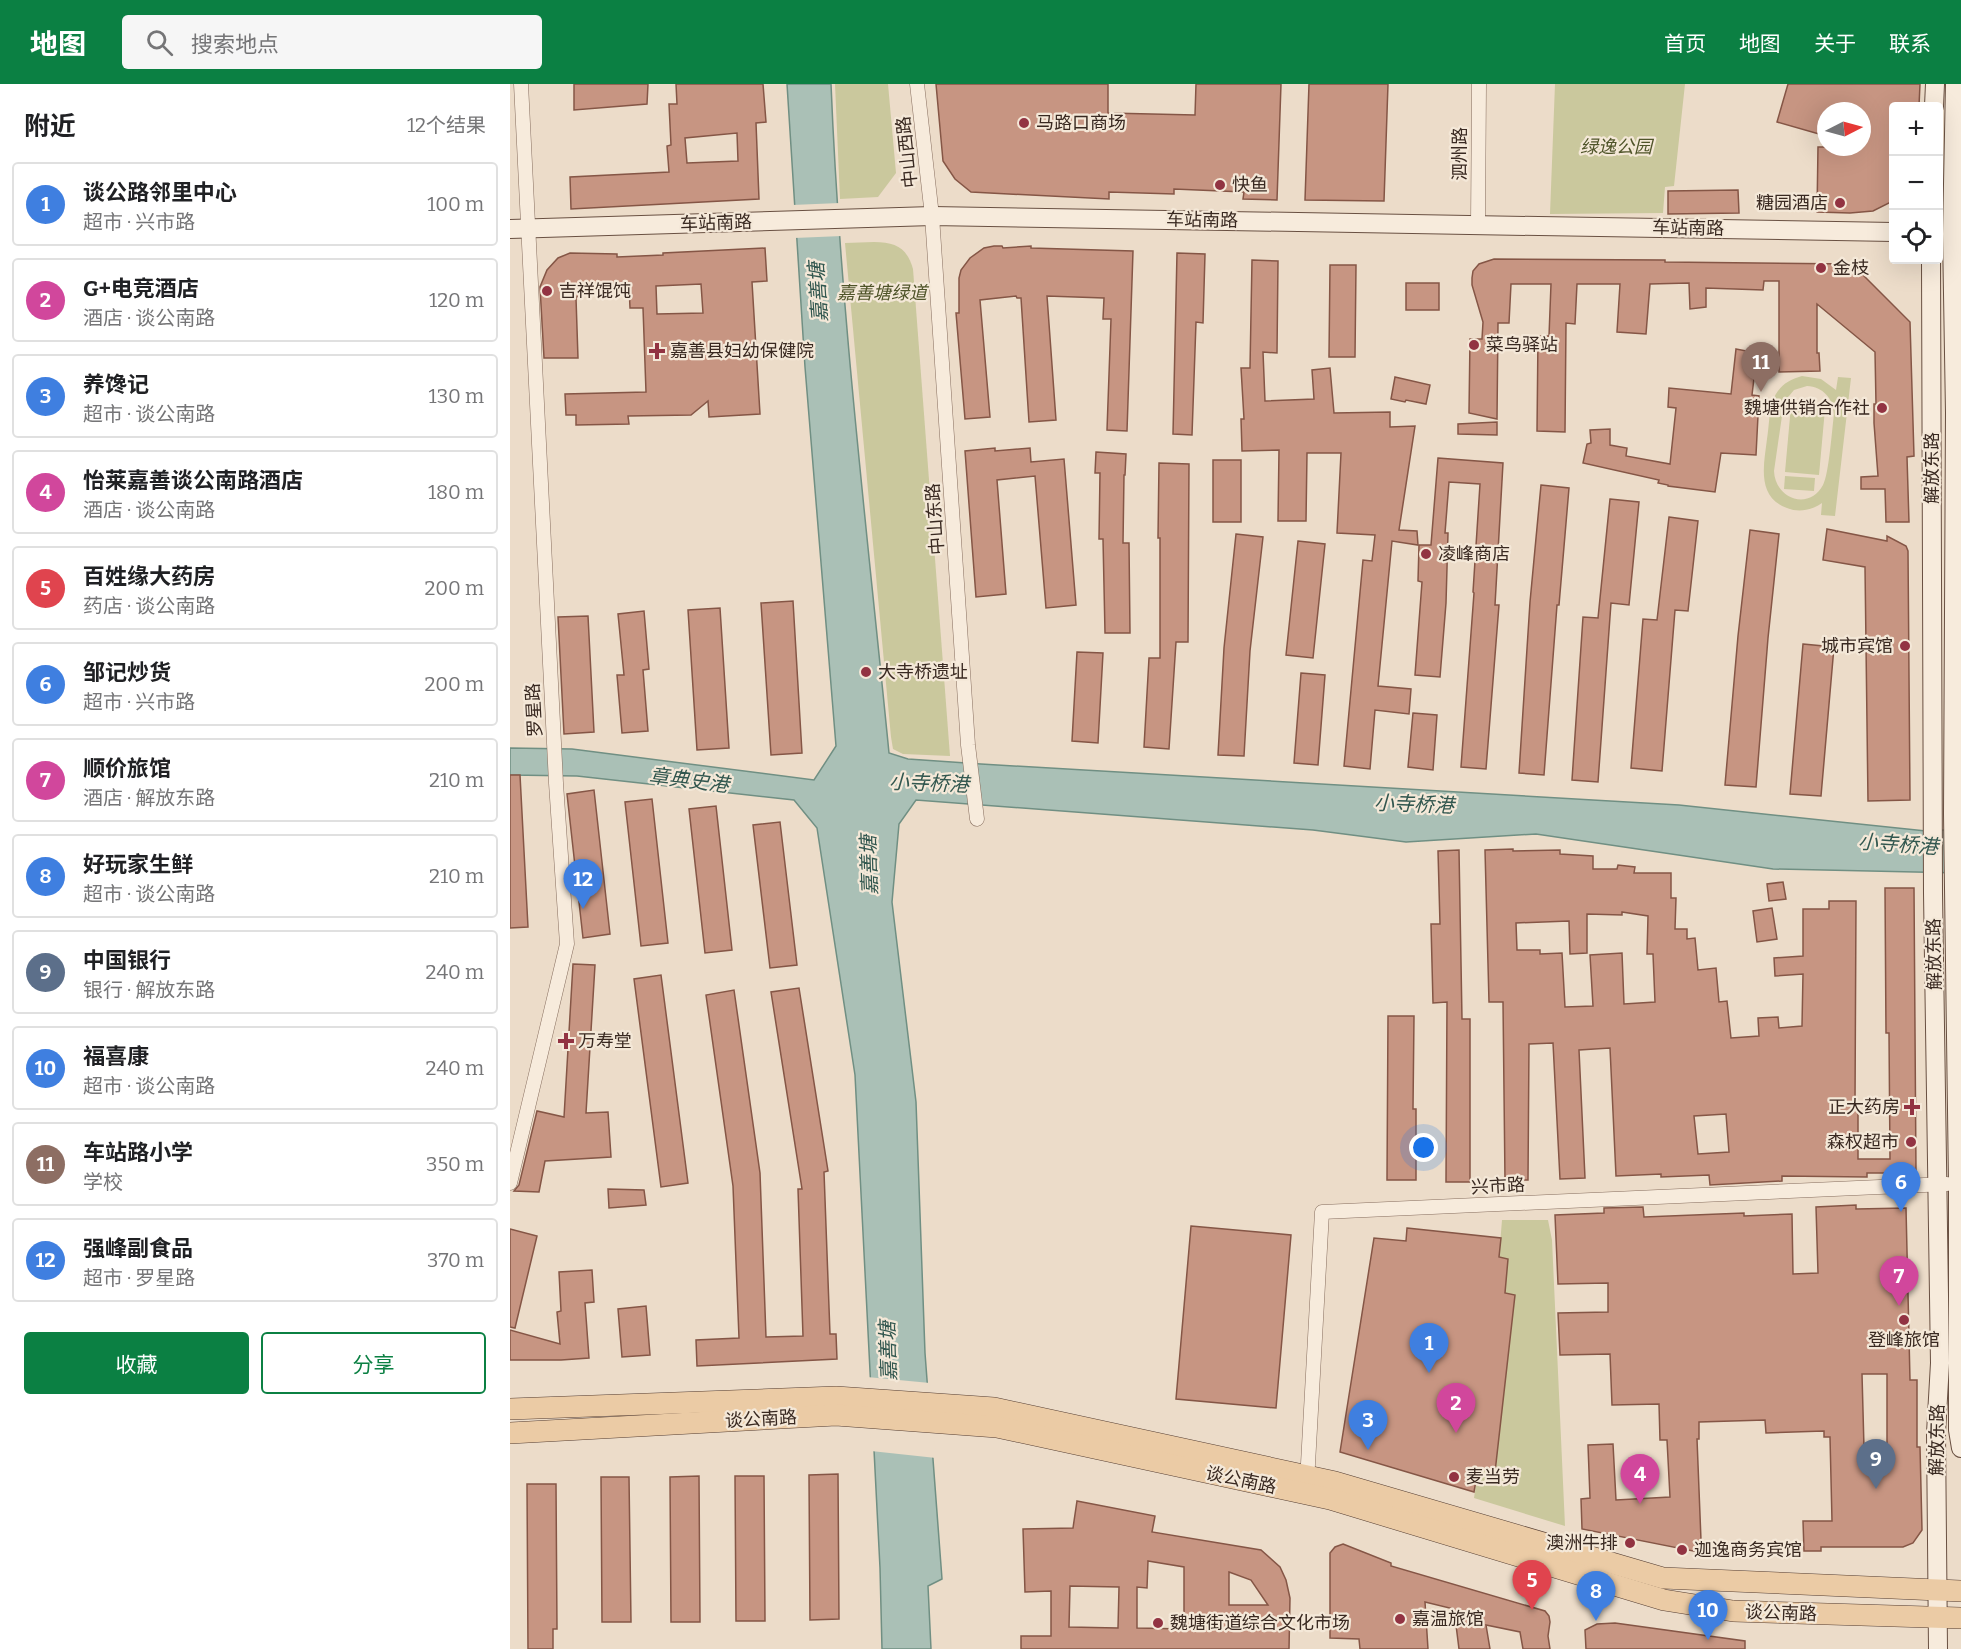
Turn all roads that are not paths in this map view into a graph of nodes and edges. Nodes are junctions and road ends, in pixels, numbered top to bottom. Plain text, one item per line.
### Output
1 (521, 84) edge
2 (917, 84) edge
3 (1479, 84) edge
4 (1935, 84) edge
5 (1955, 84) edge
6 (1934, 102) edge
7 (932, 216) junction
8 (1478, 225) junction
9 (519, 229) edge
10 (1889, 232) edge
11 (1950, 233) edge
12 (1931, 264) edge
13 (977, 819) dead end
14 (510, 1183) edge
15 (1960, 1184) edge
16 (1939, 1185) junction
17 (836, 1406) junction
18 (510, 1409) edge
19 (510, 1433) edge
20 (1961, 1448) edge
21 (1306, 1485) junction
22 (1937, 1591) junction
23 (1961, 1591) edge
24 (1938, 1617) junction
25 (1961, 1618) edge
26 (1938, 1649) edge

1 - 9 street, 罗星路
2 - 7 street, 中山西路
3 - 8 street, 泗州路
4 - 6 main road
5 - 11 main road, 解放东路
7 - 8 main road, 车站南路
7 - 9 main road, 车站南路
7 - 13 street, 中山东路
8 - 10 main road, 车站南路
9 - 14 street, 罗星路
11 - 15 main road, 解放东路
12 - 16 main road, 解放东路
15 - 16 street, 兴市路
15 - 20 main road, 解放东路
16 - 21 street, 兴市路
16 - 22 main road, 解放东路
17 - 18 main road, 谈公南路
17 - 19 main road, 谈公南路
17 - 21 main road, 谈公南路
21 - 22 main road, 谈公南路
21 - 24 main road, 谈公南路
22 - 23 main road, 谈公南路
22 - 24 main road, 解放东路
24 - 25 main road, 谈公南路
24 - 26 main road, 解放东路

